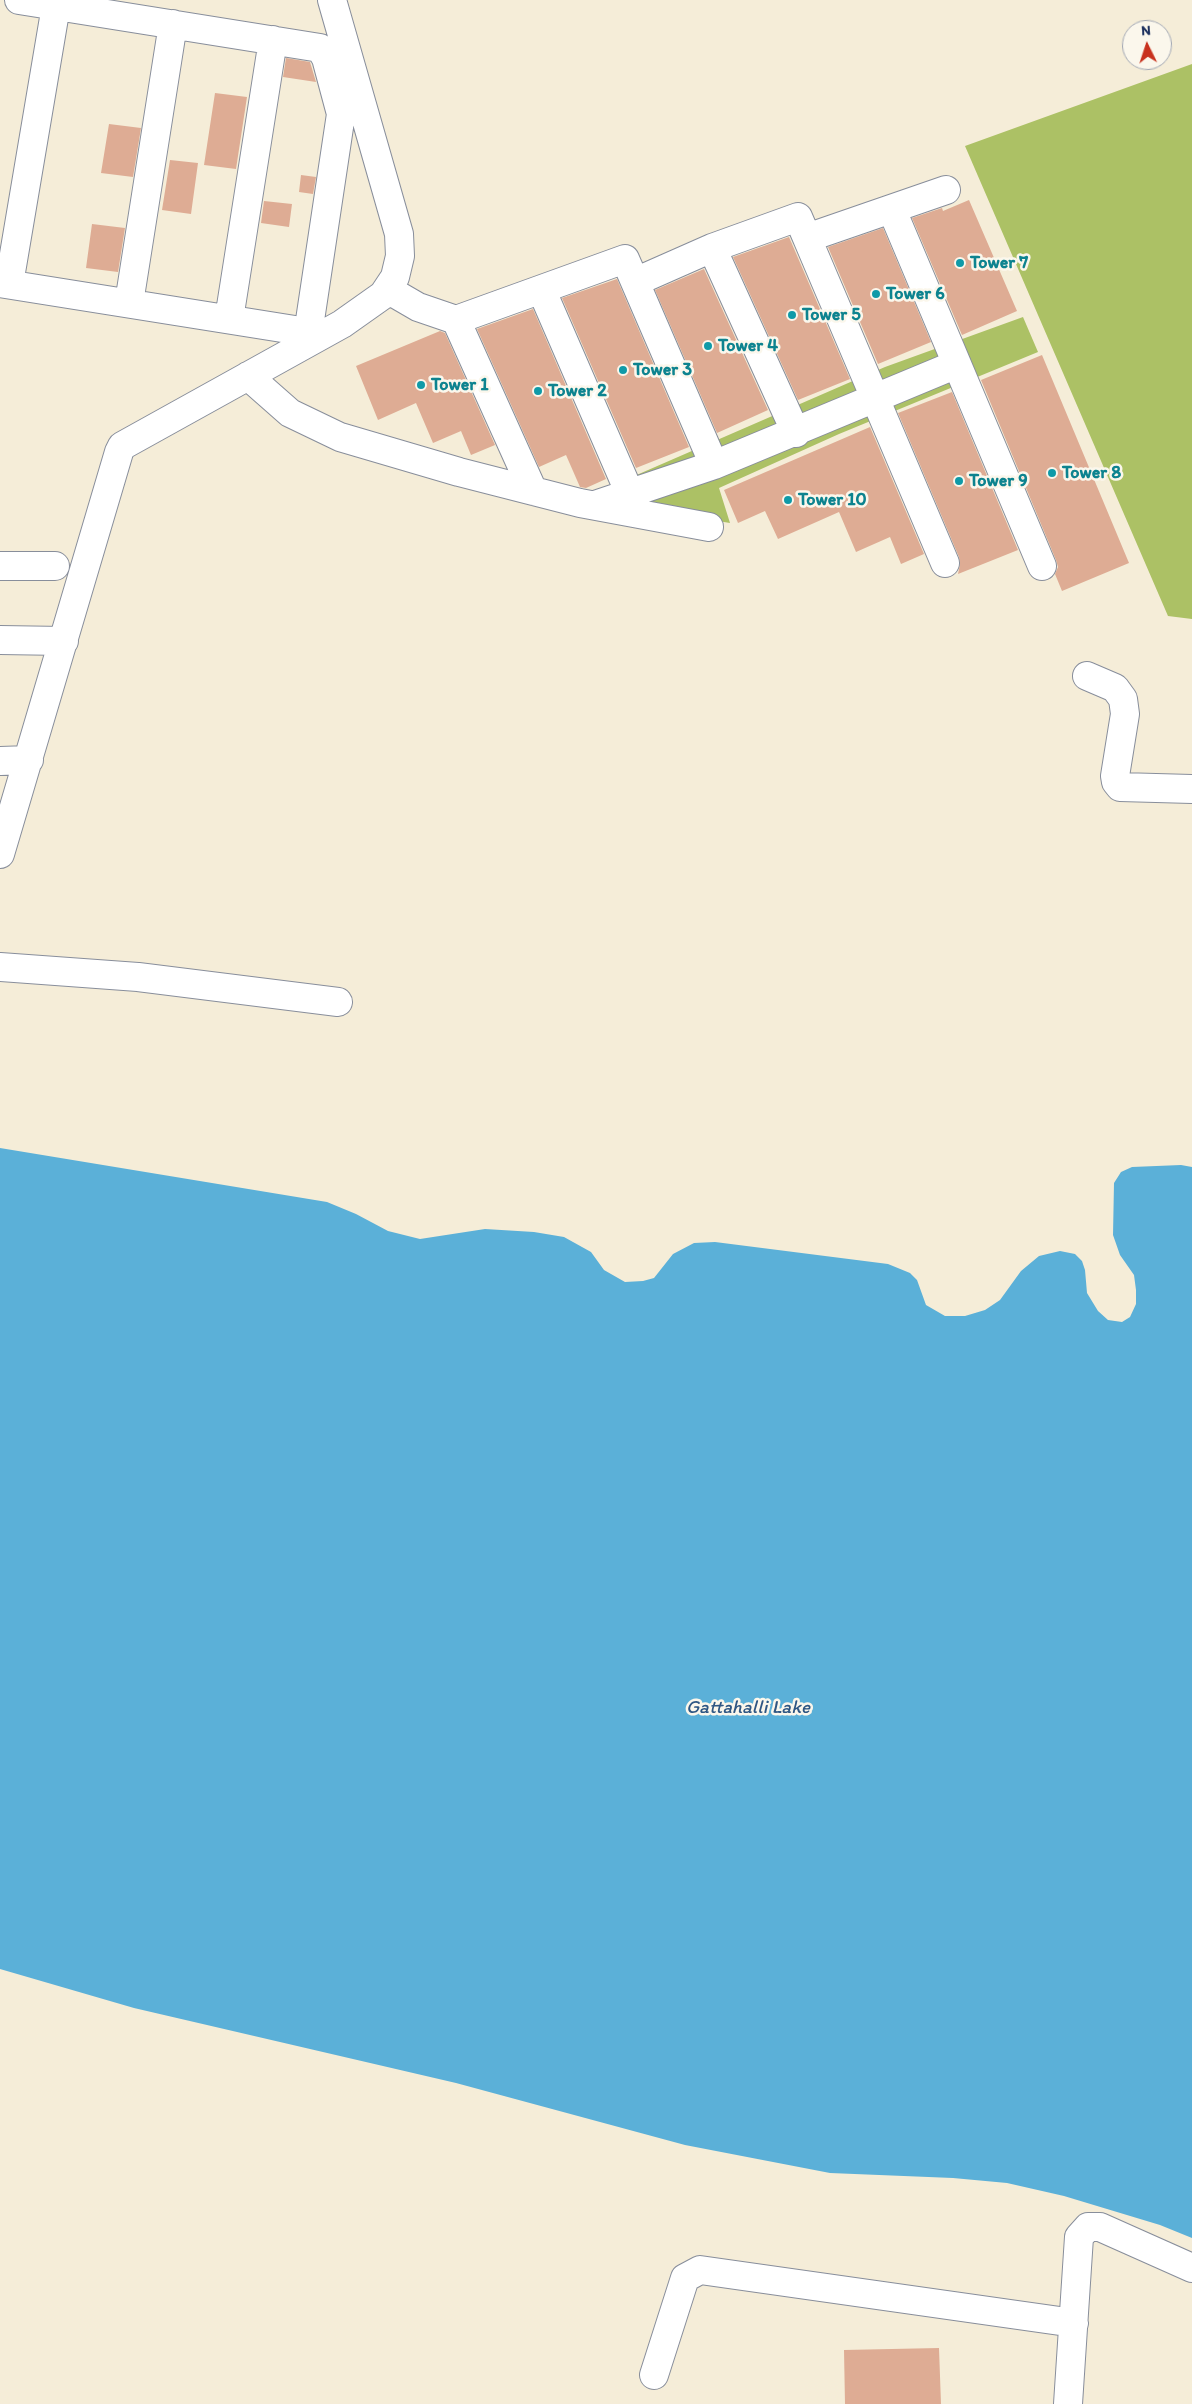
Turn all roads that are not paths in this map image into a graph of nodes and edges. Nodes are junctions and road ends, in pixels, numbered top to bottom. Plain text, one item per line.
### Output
1 (19, 0) edge
2 (332, 0) edge
3 (56, 6) junction
4 (173, 24) junction
5 (272, 40) junction
6 (946, 190) dead end
7 (892, 210) junction
8 (807, 238) junction
9 (712, 248) junction
10 (635, 282) junction
11 (4, 283) edge
12 (542, 291) junction
13 (396, 294) junction
14 (129, 303) junction
15 (229, 319) junction
16 (456, 320) junction
17 (956, 364) junction
18 (248, 376) junction
19 (874, 399) junction
20 (796, 433) junction
21 (714, 465) junction
22 (533, 491) junction
23 (630, 494) junction
24 (594, 506) junction
25 (709, 526) dead end
26 (945, 563) dead end
27 (0, 566) edge
28 (56, 566) dead end
29 (1042, 566) dead end
30 (0, 640) edge
31 (64, 641) junction
32 (1087, 676) dead end
33 (29, 760) junction
34 (0, 761) edge
35 (1192, 789) edge
36 (0, 854) edge
37 (0, 967) edge
38 (338, 1002) dead end
39 (1192, 2268) edge
40 (1074, 2323) junction
41 (654, 2375) dead end
42 (1068, 2404) edge

1 - 3 street
2 - 13 street
3 - 4 street
3 - 11 street
4 - 5 street
4 - 14 street
5 - 15 street
5 - 15 street
6 - 7 street
7 - 8 street
7 - 17 street
8 - 9 street
8 - 19 street
9 - 10 street
9 - 20 street
10 - 12 street
10 - 21 street
11 - 14 street
12 - 16 street
12 - 23 street
13 - 16 street
13 - 18 street
14 - 15 street
16 - 22 street
17 - 19 street
17 - 29 street
18 - 22 street
18 - 31 street
19 - 20 street
19 - 26 street
20 - 21 street
21 - 23 street
22 - 24 street
23 - 24 street
24 - 25 street
27 - 28 street
30 - 31 street
31 - 33 street
32 - 35 street
33 - 34 street
33 - 36 street
37 - 38 street
39 - 40 street
40 - 41 street
40 - 42 street

